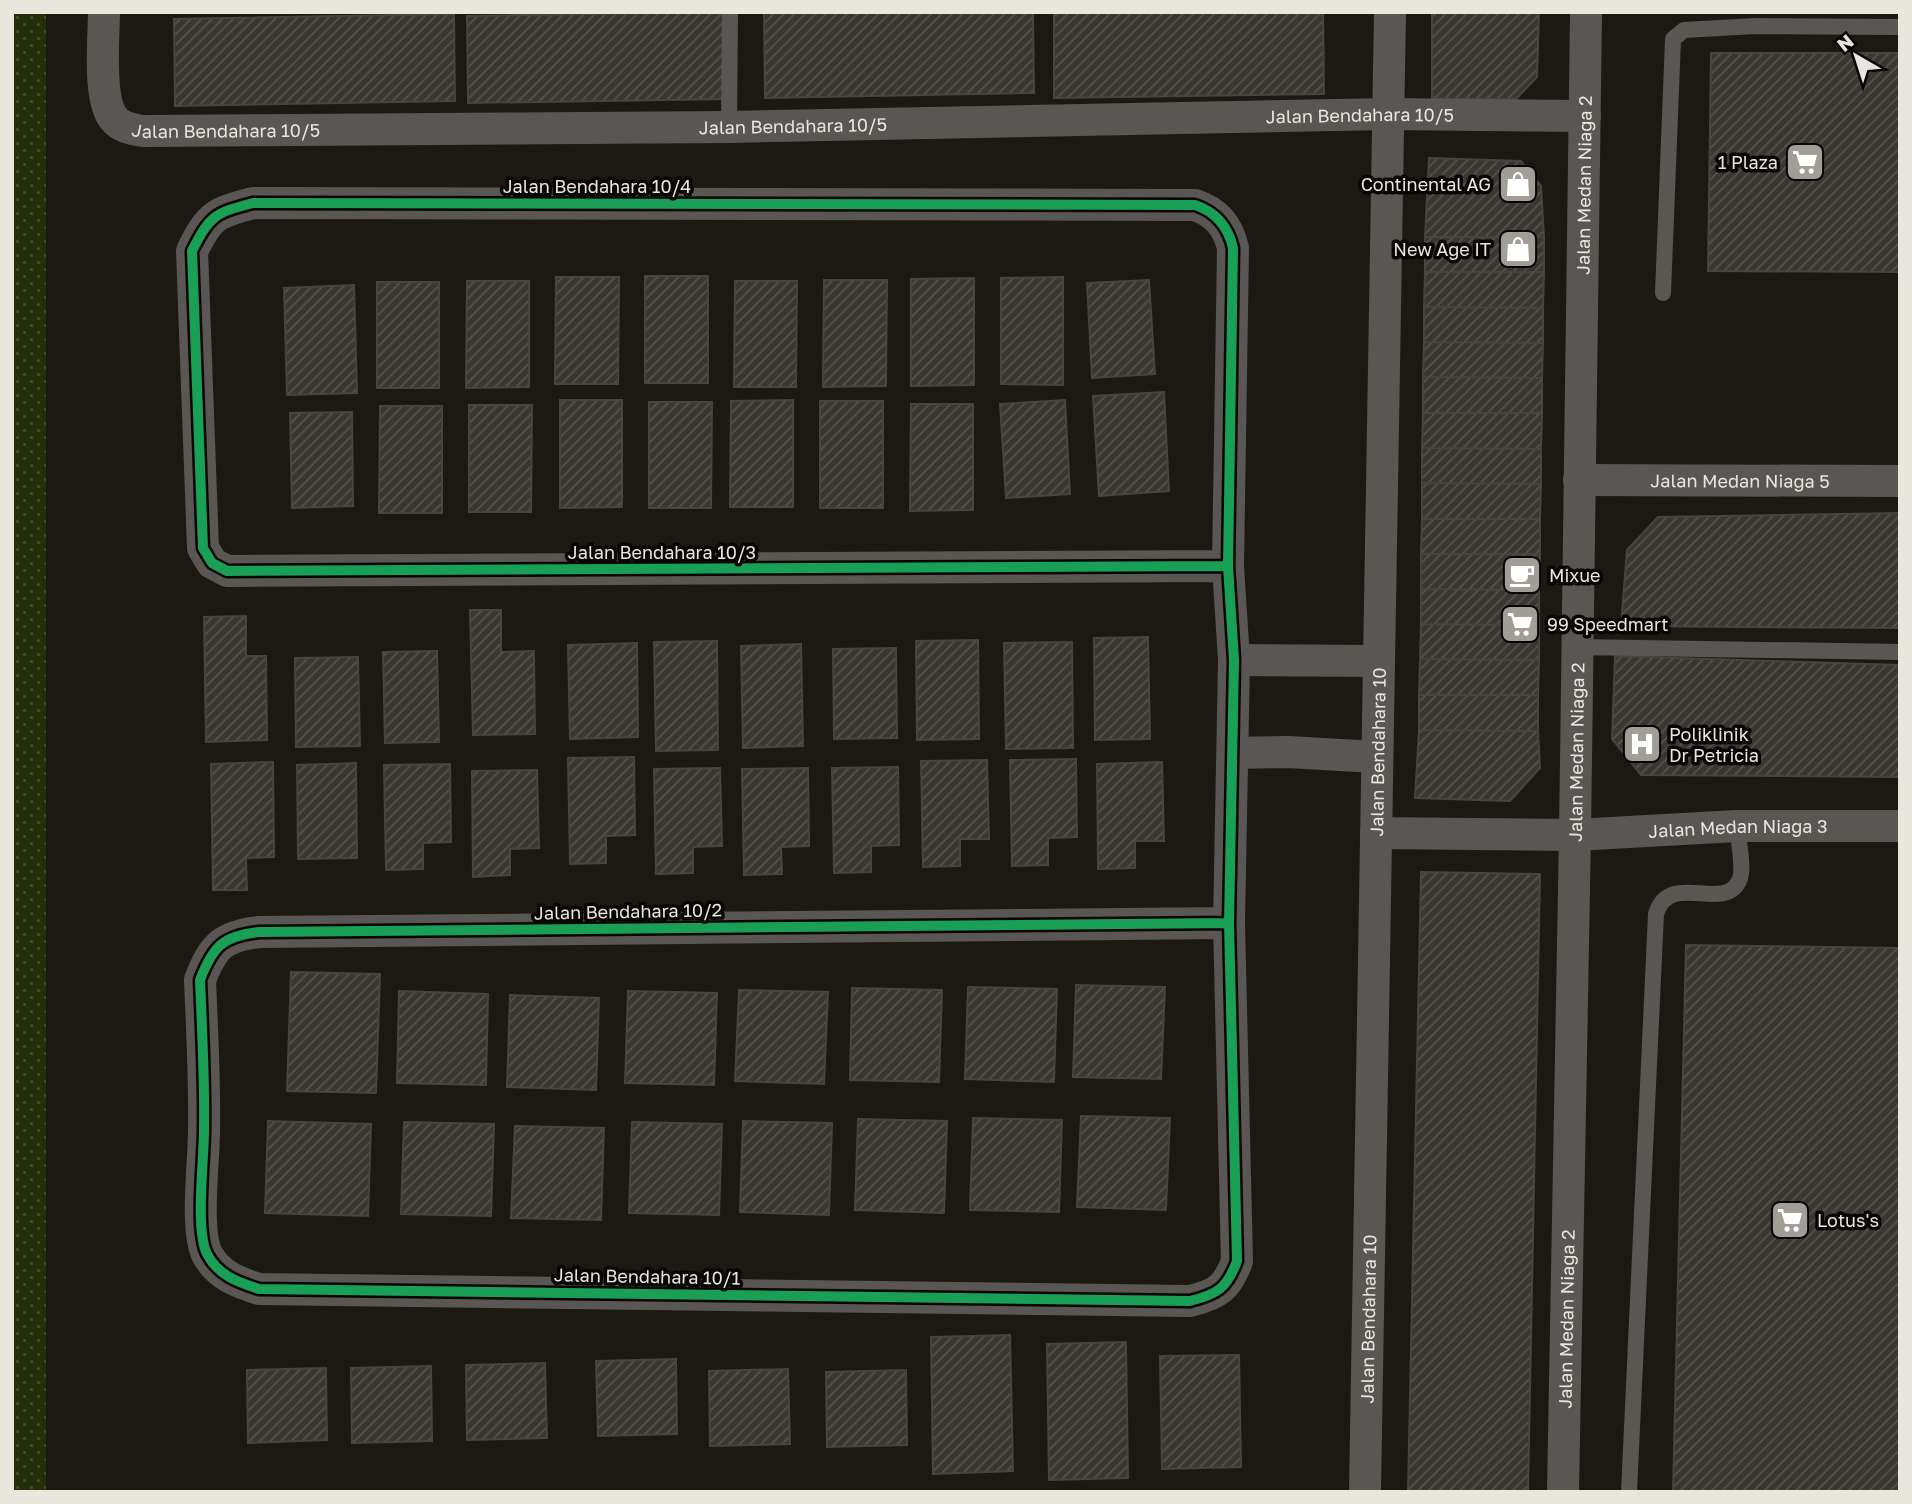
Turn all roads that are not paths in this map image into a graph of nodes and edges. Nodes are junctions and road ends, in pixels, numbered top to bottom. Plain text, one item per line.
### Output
1 (104, 12) edge
2 (730, 12) edge
3 (1390, 12) edge
4 (1586, 12) edge
5 (1900, 27) edge
6 (1388, 114) junction
7 (1585, 116) junction
8 (729, 127) junction
9 (1663, 293) dead end
10 (200, 452) joint
11 (1579, 480) junction
12 (1900, 481) edge
13 (1228, 566) junction
14 (1576, 647) junction
15 (1900, 652) edge
16 (1234, 660) junction
17 (1378, 661) junction
18 (1233, 753) junction
19 (1376, 757) junction
20 (1900, 826) edge
21 (1737, 827) junction
22 (1376, 833) junction
23 (1575, 835) junction
24 (1230, 923) junction
25 (204, 1130) joint
26 (1365, 1492) edge
27 (1563, 1492) edge
28 (1629, 1492) edge

1 - 8 street, Jalan Bendahara 10/5
2 - 8 lane
3 - 6 street, Jalan Bendahara 10
4 - 7 street, Jalan Medan Niaga 2
5 - 9 lane
6 - 7 street, Jalan Bendahara 10/5
6 - 8 street, Jalan Bendahara 10/5
6 - 17 street, Jalan Bendahara 10
7 - 11 street, Jalan Medan Niaga 2
10 - 13 street, Jalan Bendahara 10/3
10 - 13 street, Jalan Bendahara 10/4
11 - 12 street, Jalan Medan Niaga 5
11 - 14 street, Jalan Medan Niaga 2
13 - 16 street
14 - 15 lane
14 - 23 street, Jalan Medan Niaga 2
16 - 17 street
16 - 18 street
17 - 19 street, Jalan Bendahara 10
18 - 19 street
18 - 24 street
19 - 22 street, Jalan Bendahara 10
20 - 21 street, Jalan Medan Niaga 3
21 - 23 street, Jalan Medan Niaga 3
21 - 28 lane
22 - 23 street, Jalan Medan Niaga 3
22 - 26 street, Jalan Bendahara 10
23 - 27 street, Jalan Medan Niaga 2
24 - 25 street, Jalan Bendahara 10/2
24 - 25 street, Jalan Bendahara 10/1

